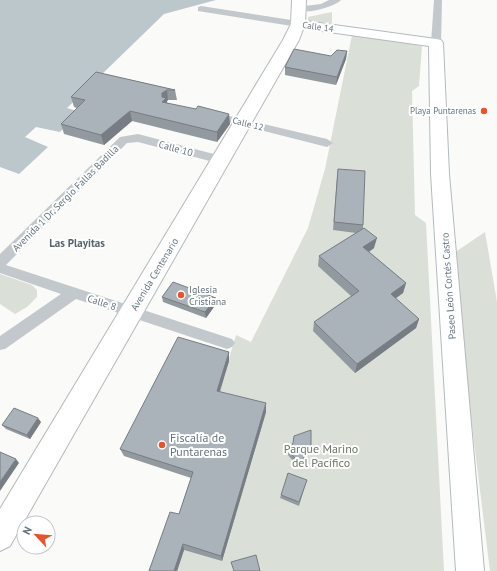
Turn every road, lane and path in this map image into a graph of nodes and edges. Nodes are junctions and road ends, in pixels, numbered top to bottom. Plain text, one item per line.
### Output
1 (337, 0) edge
2 (438, 0) edge
3 (201, 8) dead end
4 (298, 11) edge
5 (436, 43) junction
6 (199, 112) edge
7 (243, 122) junction
8 (131, 137) joint
9 (328, 143) dead end
10 (221, 160) junction
11 (0, 262) edge
12 (0, 268) edge
13 (73, 293) junction
14 (131, 312) junction
15 (227, 343) dead end
16 (0, 344) edge
17 (0, 536) edge
18 (470, 571) edge

1 - 4 street
2 - 5 street, Paseo León Cortés Castro
3 - 4 street, Calle 14
4 - 5 street, Calle 14
4 - 7 main road, Avenida Centenario
5 - 18 street, Paseo León Cortés Castro
6 - 7 street, Calle 12
7 - 9 street, Calle 12
7 - 10 main road, Avenida Centenario
8 - 10 street, Calle 10
8 - 11 street, Avenida 1 Dr. Sergio Fallas Badilla
10 - 14 main road, Avenida Centenario
12 - 13 street, Calle 8
13 - 14 street, Calle 8
13 - 16 street
14 - 15 street, Calle 8
14 - 17 main road, Avenida Centenario

